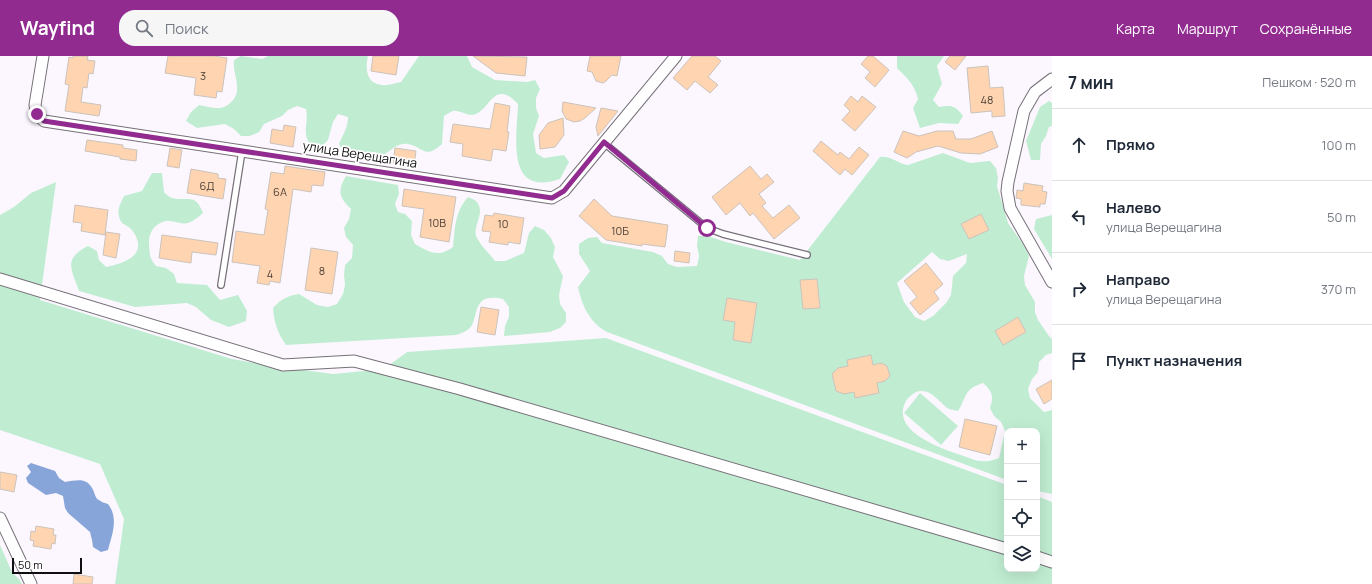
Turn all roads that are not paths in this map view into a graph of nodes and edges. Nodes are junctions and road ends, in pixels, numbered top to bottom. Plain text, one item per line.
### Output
1 (43, 56) edge
2 (676, 56) edge
3 (1052, 79) edge
4 (604, 142) junction
5 (242, 151) junction
6 (807, 255) dead end
7 (0, 279) edge
8 (1052, 282) edge
9 (221, 285) dead end
10 (0, 518) edge
11 (1004, 548) edge
12 (1040, 558) edge
13 (1052, 562) edge
14 (31, 584) edge

1 - 5 street, улица Верещагина
2 - 4 street, улица Верещагина
3 - 8 street
4 - 5 street, улица Верещагина
4 - 6 lane
5 - 9 lane
7 - 11 street
10 - 14 street
12 - 13 street

